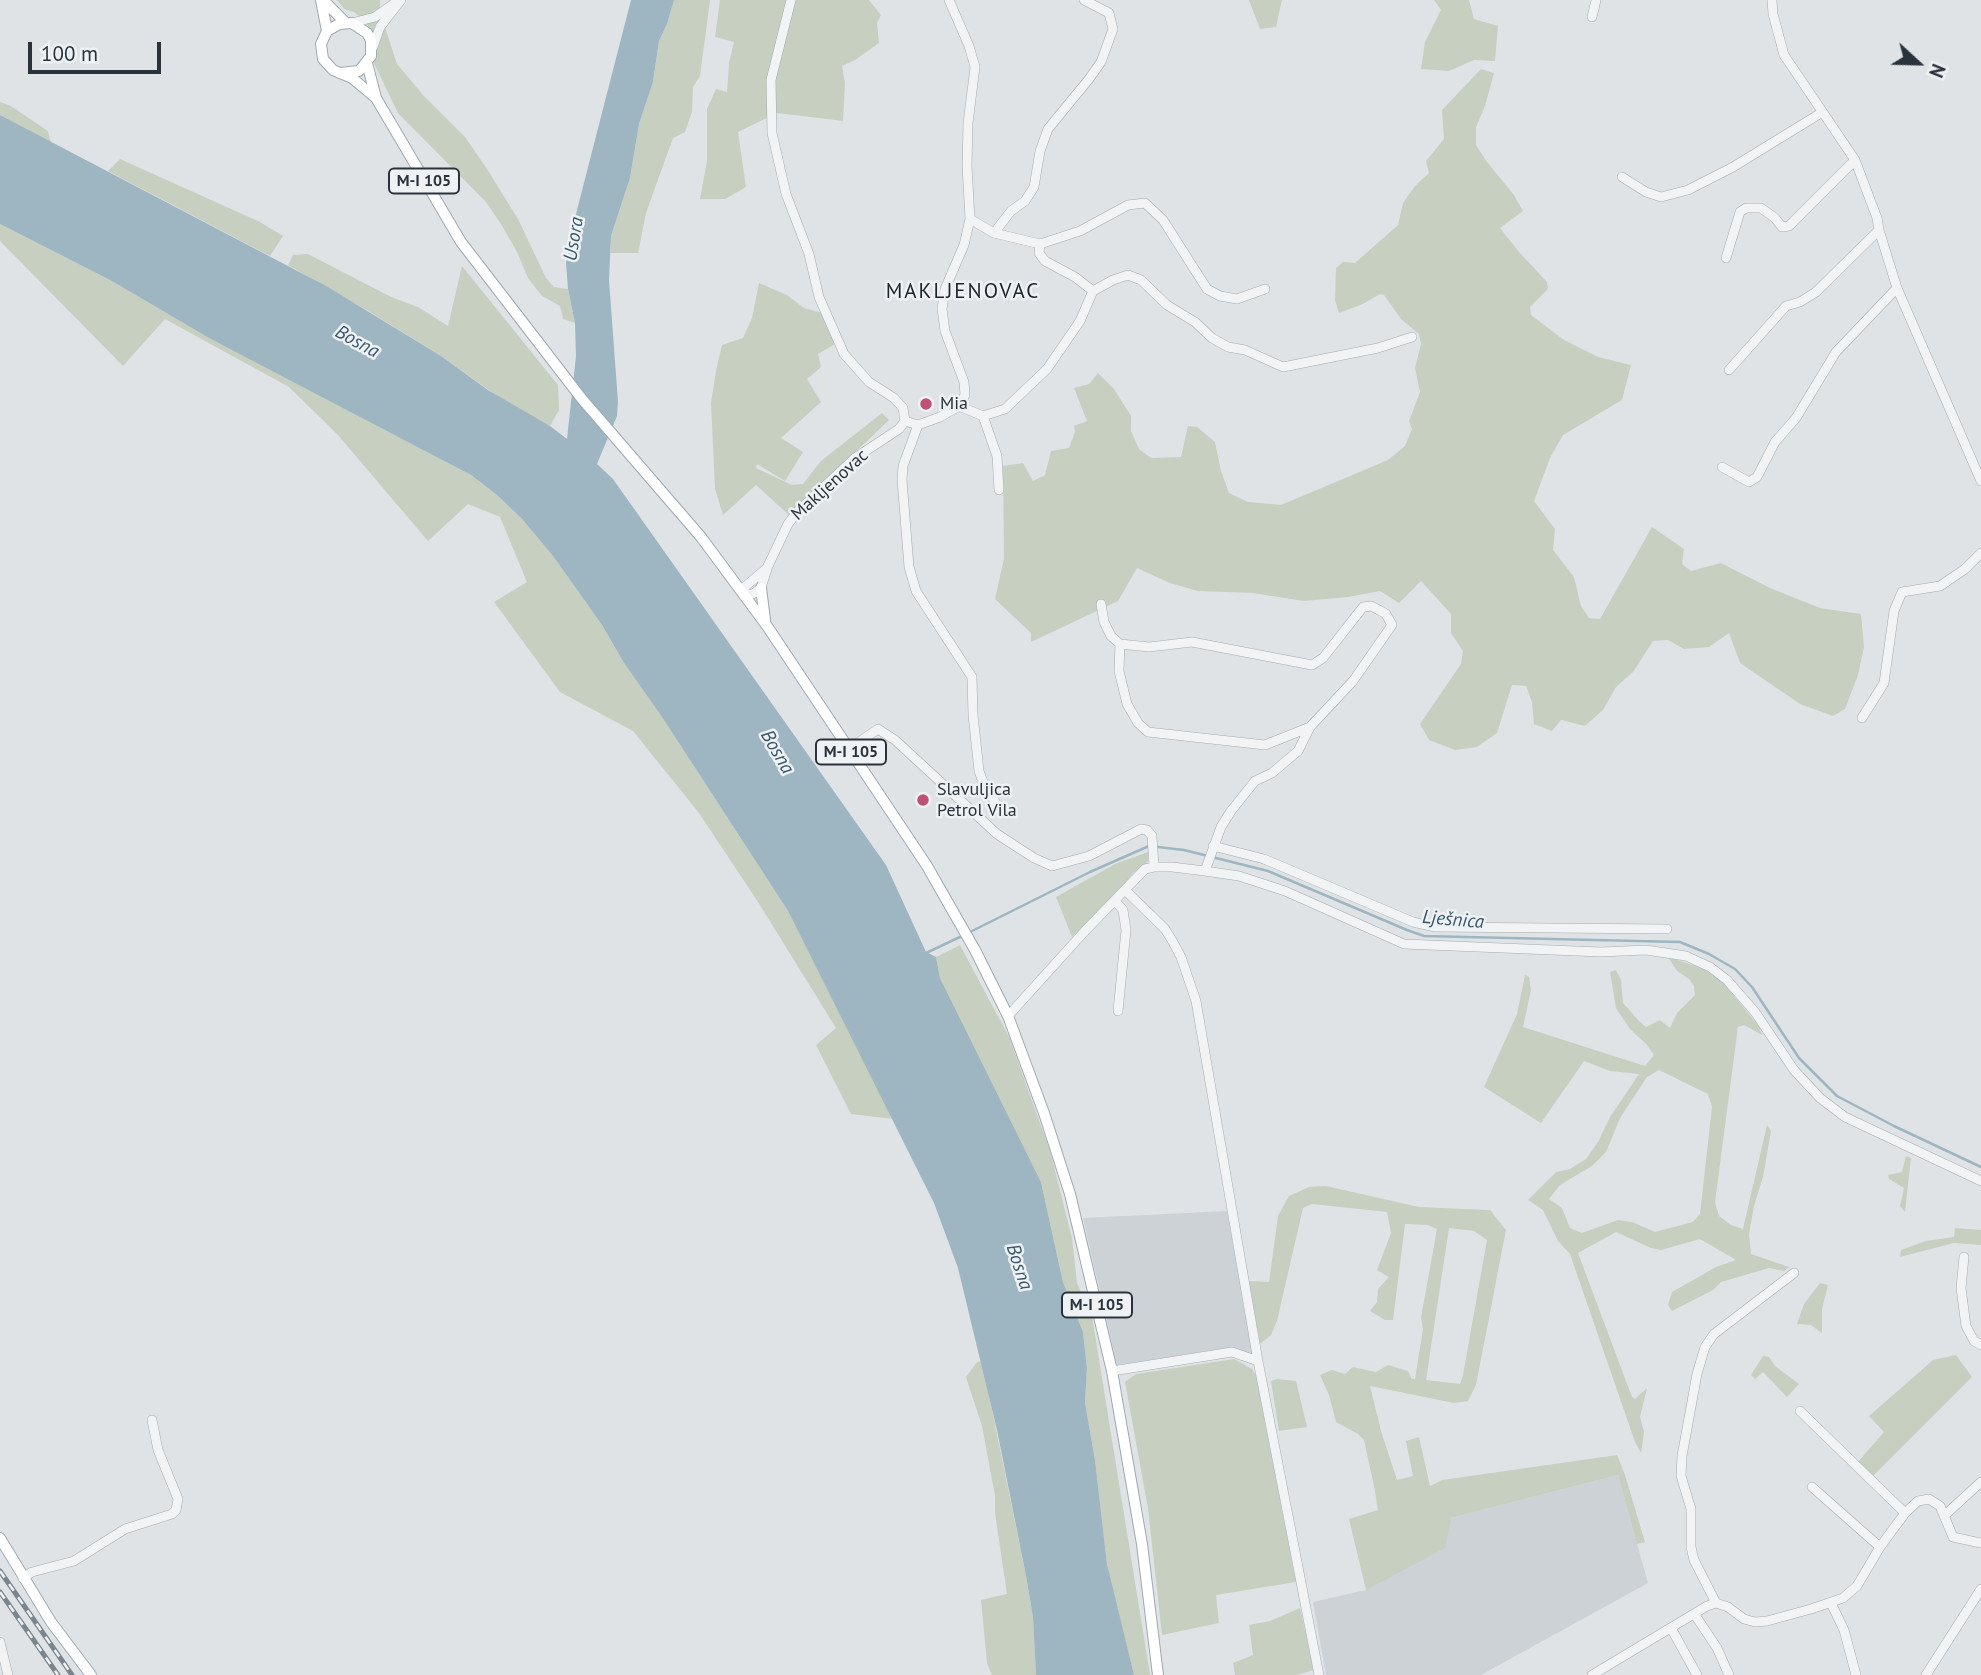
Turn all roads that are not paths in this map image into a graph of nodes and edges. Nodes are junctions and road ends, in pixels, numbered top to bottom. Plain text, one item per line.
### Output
1 (322, 0) edge
2 (400, 0) edge
3 (791, 0) edge
4 (949, 0) edge
5 (1084, 0) edge
6 (1596, 0) edge
7 (1772, 0) edge
8 (1592, 17) dead end
9 (349, 23) junction
10 (327, 31) junction
11 (372, 49) junction
12 (367, 63) junction
13 (340, 73) junction
14 (376, 98) junction
15 (1821, 113) junction
16 (1855, 160) junction
17 (1622, 177) dead end
18 (970, 219) junction
19 (1879, 230) junction
20 (994, 233) junction
21 (1040, 244) junction
22 (1726, 258) dead end
23 (1897, 288) junction
24 (1265, 289) dead end
25 (1093, 291) junction
26 (1412, 337) dead end
27 (1729, 370) dead end
28 (959, 406) junction
29 (983, 416) junction
30 (905, 421) junction
31 (918, 425) junction
32 (1722, 467) dead end
33 (1981, 481) edge
34 (999, 490) dead end
35 (1981, 553) edge
36 (767, 568) junction
37 (761, 588) junction
38 (742, 592) junction
39 (1101, 604) dead end
40 (766, 626) junction
41 (1120, 645) junction
42 (1862, 718) dead end
43 (1310, 727) junction
44 (849, 749) junction
45 (999, 808) dead end
46 (1213, 847) junction
47 (1154, 867) junction
48 (1207, 867) junction
49 (1126, 891) junction
50 (1115, 901) junction
51 (1667, 929) dead end
52 (1118, 1012) dead end
53 (1008, 1016) junction
54 (1981, 1181) edge
55 (1964, 1257) dead end
56 (1794, 1273) dead end
57 (1981, 1345) edge
58 (1258, 1361) junction
59 (1112, 1371) junction
60 (1800, 1411) dead end
61 (152, 1420) dead end
62 (1981, 1482) edge
63 (1812, 1487) dead end
64 (1905, 1513) junction
65 (1945, 1515) junction
66 (0, 1538) edge
67 (1981, 1543) edge
68 (1880, 1547) junction
69 (23, 1577) junction
70 (1981, 1588) edge
71 (1831, 1602) junction
72 (1716, 1603) junction
73 (1695, 1615) junction
74 (1671, 1628) junction
75 (0, 1642) edge
76 (8, 1675) edge
77 (91, 1675) edge
78 (1158, 1675) edge
79 (1319, 1675) edge
80 (1592, 1675) edge
81 (1697, 1675) edge
82 (1729, 1675) edge
83 (1856, 1675) edge
84 (1926, 1675) edge

1 - 9 main road
1 - 10 main road
2 - 9 street
2 - 11 street
3 - 30 street
4 - 18 street
5 - 20 street
6 - 8 street
7 - 15 street
9 - 10 main road
9 - 11 main road
10 - 13 main road
11 - 12 main road
12 - 13 main road
12 - 14 main road
13 - 14 main road
14 - 38 main road, M-I 105
15 - 16 street
15 - 17 street
16 - 19 street
16 - 22 street
18 - 20 street
18 - 28 street
19 - 23 street
19 - 27 street
20 - 21 street
21 - 24 street
21 - 25 street
23 - 32 street
23 - 33 street
25 - 26 street
25 - 29 street
28 - 29 street
28 - 31 street
29 - 34 street
30 - 31 street
30 - 36 street, Makljenovac
31 - 45 street
35 - 42 street
36 - 37 street
36 - 38 street, Makljenovac
37 - 38 street
37 - 40 main road
38 - 40 main road, M-I 105
39 - 41 street
40 - 44 main road, M-I 105
41 - 43 street
41 - 43 street
43 - 46 street
44 - 47 street
44 - 53 main road, M-I 105
46 - 48 street
46 - 51 street
47 - 48 street
47 - 49 street
48 - 54 street
49 - 50 street
49 - 58 street
50 - 52 street
50 - 53 street
53 - 59 main road, M-I 105
55 - 57 street
56 - 72 street
58 - 59 street
58 - 79 street
59 - 78 main road, M-I 105
60 - 64 street
61 - 69 street
62 - 65 street
63 - 68 street
64 - 65 street
64 - 68 street
65 - 67 street
66 - 69 main road
68 - 71 street
69 - 77 main road
70 - 84 street
71 - 72 street
71 - 83 street
72 - 73 street
73 - 74 street
73 - 82 street
74 - 80 street
74 - 81 street
75 - 76 street

